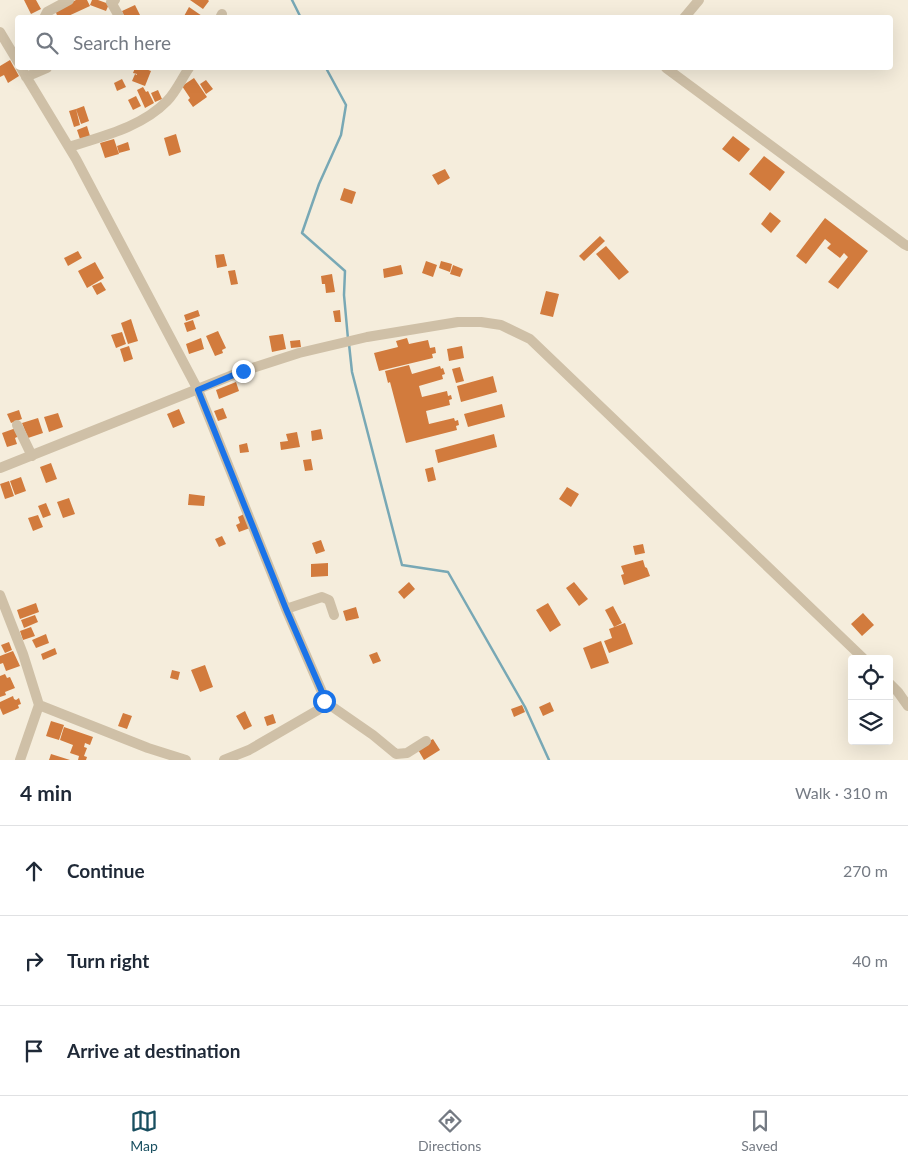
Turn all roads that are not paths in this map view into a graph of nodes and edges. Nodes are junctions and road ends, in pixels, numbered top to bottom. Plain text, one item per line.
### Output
1 (69, 0) edge
2 (115, 0) edge
3 (699, 0) edge
4 (46, 15) edge
5 (118, 15) edge
6 (686, 15) edge
7 (0, 32) edge
8 (15, 57) edge
9 (188, 70) edge
10 (669, 70) edge
11 (24, 72) edge
12 (69, 147) junction
13 (908, 246) edge
14 (198, 390) junction
15 (17, 425) dead end
16 (32, 456) junction
17 (0, 468) edge
18 (0, 595) edge
19 (286, 609) junction
20 (334, 615) dead end
21 (860, 655) edge
22 (893, 687) edge
23 (324, 701) junction
24 (39, 705) junction
25 (908, 706) edge
26 (426, 741) dead end
27 (20, 760) edge
28 (186, 760) edge
29 (224, 760) edge

1 - 4 street
2 - 5 street
3 - 6 street
7 - 8 street
9 - 12 street
10 - 13 street
11 - 12 street
12 - 14 street
14 - 16 street
14 - 19 street
14 - 21 street
15 - 16 street
16 - 17 street
18 - 24 street
19 - 20 street
19 - 23 street
22 - 25 street
23 - 26 street
23 - 29 street
24 - 27 street
24 - 28 street

